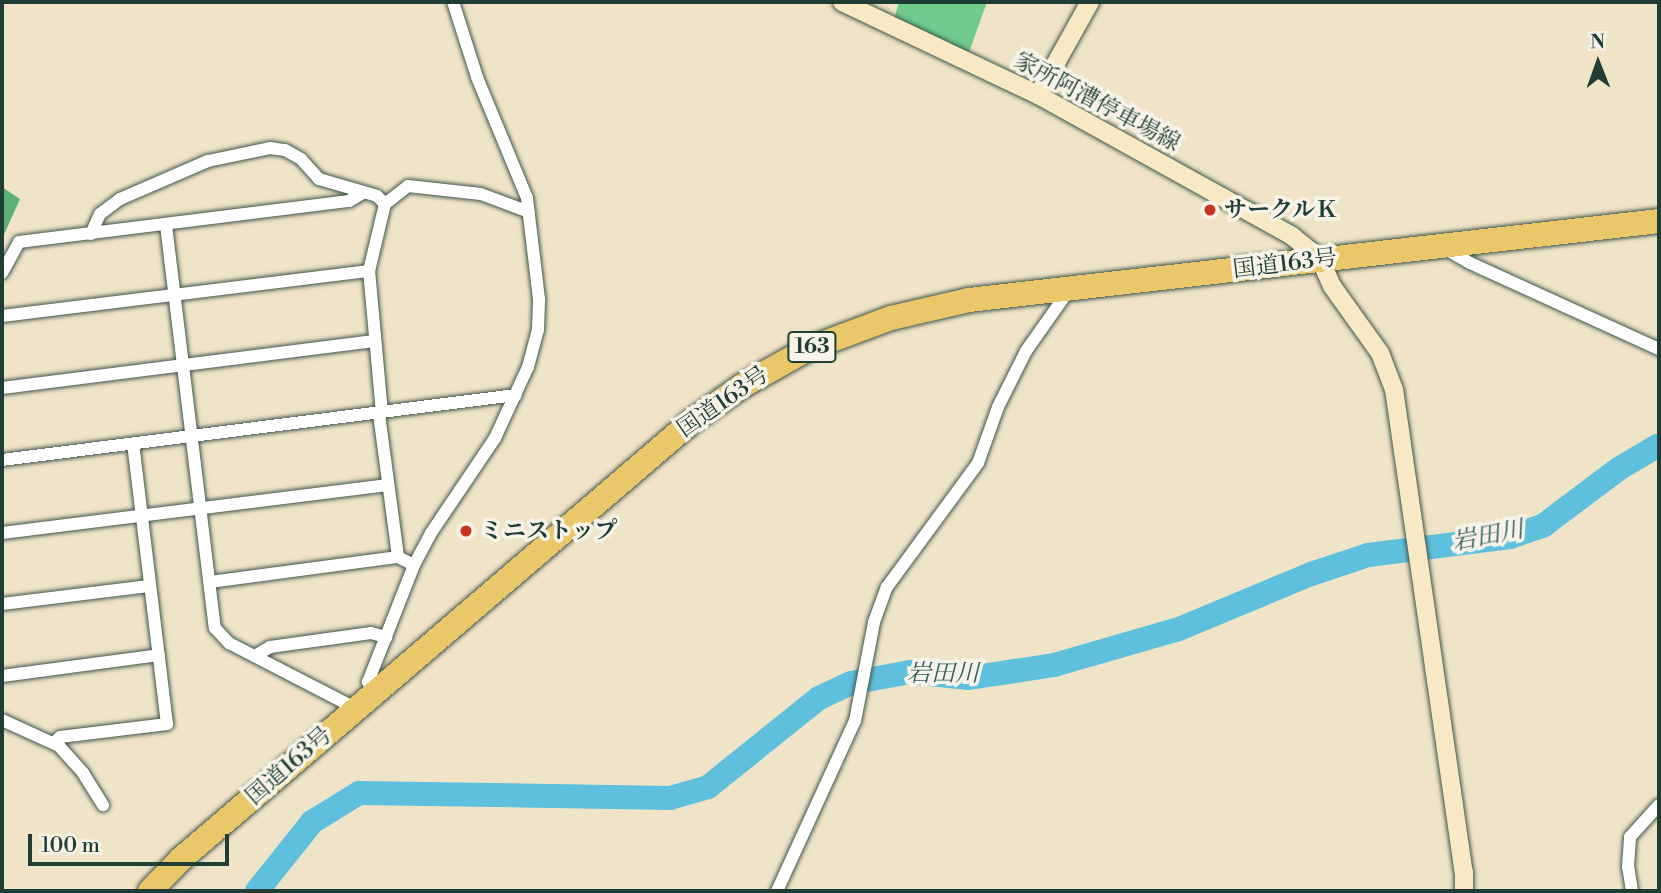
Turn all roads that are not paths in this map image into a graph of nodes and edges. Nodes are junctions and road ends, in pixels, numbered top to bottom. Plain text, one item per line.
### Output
1 (453, 2) edge
2 (842, 2) edge
3 (1090, 2) edge
4 (1038, 95) junction
5 (363, 192) junction
6 (385, 204) junction
7 (529, 212) junction
8 (1659, 221) edge
9 (166, 225) junction
10 (90, 234) junction
11 (1440, 245) junction
12 (1320, 260) junction
13 (369, 271) junction
14 (2, 273) edge
15 (1064, 290) junction
16 (175, 296) junction
17 (2, 316) edge
18 (374, 341) junction
19 (1659, 349) edge
20 (183, 365) junction
21 (2, 388) edge
22 (516, 395) junction
23 (381, 413) junction
24 (192, 436) junction
25 (132, 444) junction
26 (2, 460) edge
27 (388, 485) junction
28 (201, 509) junction
29 (141, 516) junction
30 (2, 533) edge
31 (398, 557) junction
32 (414, 565) junction
33 (211, 582) junction
34 (149, 586) junction
35 (2, 604) edge
36 (386, 637) junction
37 (159, 654) junction
38 (255, 656) junction
39 (2, 676) edge
40 (365, 700) junction
41 (2, 720) edge
42 (54, 743) junction
43 (103, 805) dead end
44 (1659, 805) edge
45 (150, 891) edge
46 (777, 891) edge
47 (1464, 891) edge
48 (1632, 891) edge

1 - 7 street
2 - 4 street, 家所阿漕停車場線
3 - 4 street
4 - 12 street, 家所阿漕停車場線
5 - 6 street
5 - 9 street
5 - 10 street
6 - 7 street
6 - 13 street
7 - 22 street
8 - 11 highway, 国道163号 / 163
9 - 10 street
9 - 16 street
10 - 14 street
11 - 12 highway, 国道163号 / 163
11 - 19 street
12 - 15 highway, 国道163号 / 163
12 - 47 street
13 - 16 street
13 - 18 street
15 - 40 highway, 国道163号 / 163
15 - 46 street
16 - 17 street
16 - 20 street
18 - 20 street
18 - 23 street
20 - 21 street
20 - 24 street
22 - 23 street
22 - 32 street
23 - 24 street
23 - 27 street
24 - 25 street
24 - 28 street
25 - 26 street
25 - 29 street
27 - 28 street
27 - 31 street
28 - 29 street
28 - 33 street
29 - 30 street
29 - 34 street
31 - 32 street
31 - 33 street
32 - 36 street
33 - 38 street
34 - 35 street
34 - 37 street
36 - 38 street
36 - 40 street
37 - 39 street
37 - 42 street
38 - 40 street
40 - 45 highway, 国道163号 / 163
41 - 42 street
42 - 43 street
44 - 48 street

